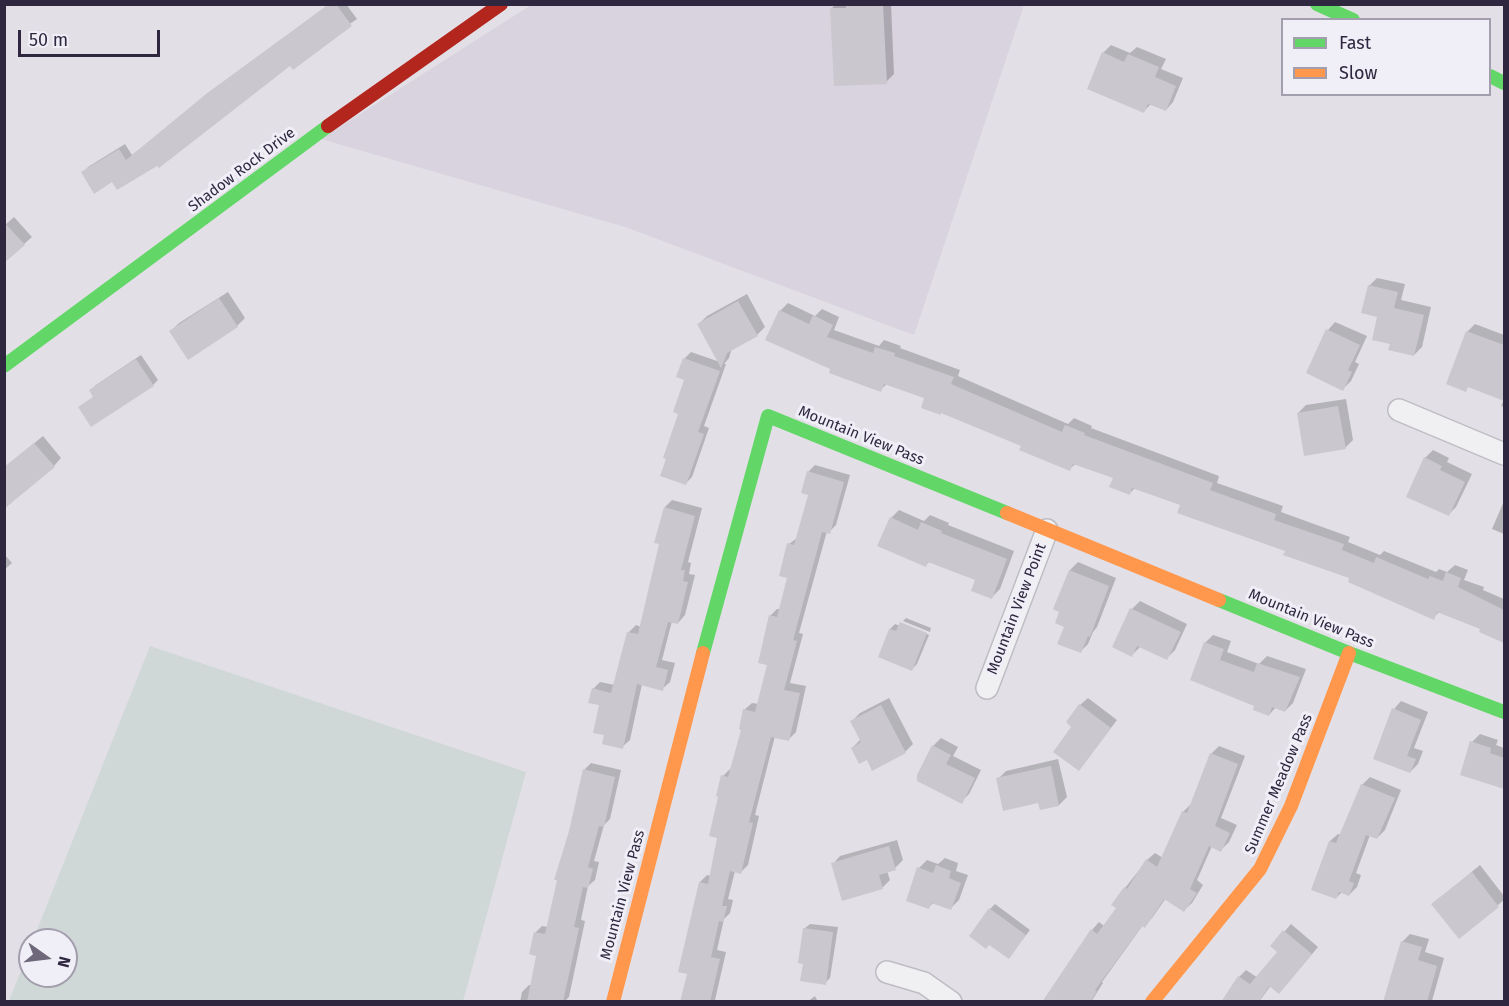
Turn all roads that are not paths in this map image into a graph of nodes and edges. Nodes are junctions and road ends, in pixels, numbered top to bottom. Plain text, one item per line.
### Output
1 (501, 4) edge
2 (1317, 4) edge
3 (1348, 18) edge
4 (4, 366) edge
5 (1399, 410) dead end
6 (1504, 453) edge
7 (1047, 530) junction
8 (1349, 653) junction
9 (987, 688) dead end
10 (1504, 712) edge
11 (887, 972) dead end
12 (613, 1002) edge
13 (951, 1002) edge
14 (1152, 1002) edge

1 - 4 street, Shadow Rock Drive
2 - 3 street
5 - 6 street
7 - 8 street, Mountain View Pass
7 - 9 street, Mountain View Point
7 - 12 street, Mountain View Pass
8 - 10 street, Mountain View Pass
8 - 14 street, Summer Meadow Pass
11 - 13 street

